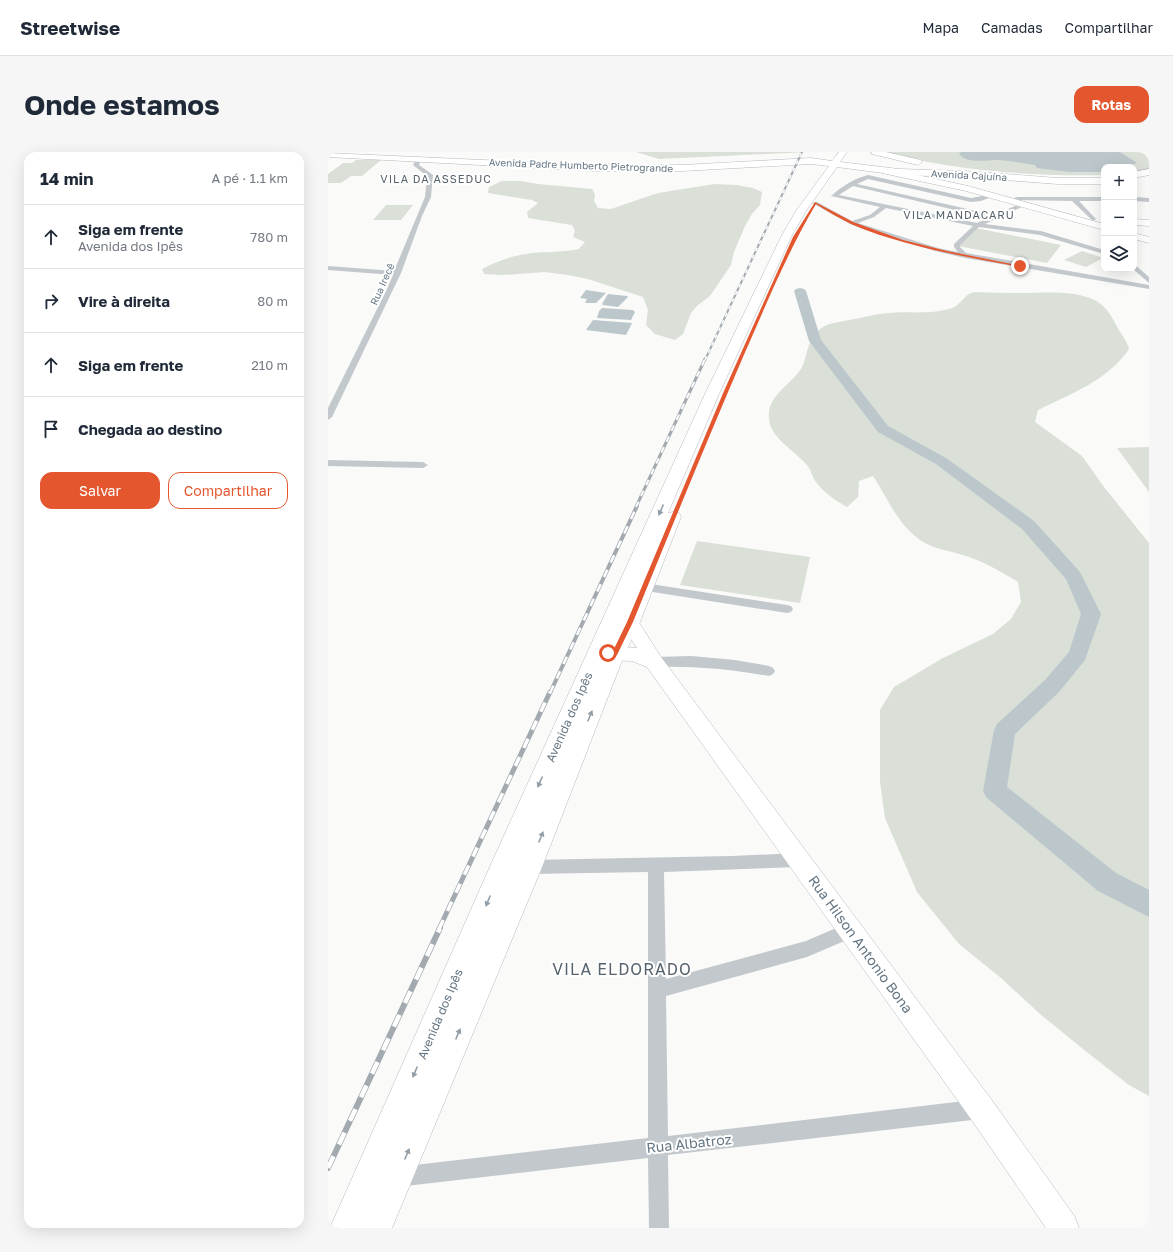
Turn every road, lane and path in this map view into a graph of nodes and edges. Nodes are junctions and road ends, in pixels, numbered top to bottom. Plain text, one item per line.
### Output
1 (345, 152) edge
2 (875, 152) edge
3 (328, 155) edge
4 (784, 156) junction
5 (840, 157) edge
6 (418, 160) junction
7 (531, 162) junction
8 (918, 162) junction
9 (624, 165) junction
10 (927, 172) junction
11 (1149, 172) edge
12 (872, 173) junction
13 (964, 174) junction
14 (1137, 174) edge
15 (1101, 177) edge
16 (946, 179) junction
17 (1149, 179) edge
18 (1137, 180) edge
19 (1101, 181) edge
20 (851, 184) junction
21 (990, 193) junction
22 (824, 199) junction
23 (1016, 199) junction
24 (1074, 199) junction
25 (1101, 199) edge
26 (1137, 200) edge
27 (1149, 200) edge
28 (1024, 204) junction
29 (885, 206) junction
30 (994, 218) junction
31 (1093, 219) junction
32 (1101, 220) edge
33 (1137, 222) edge
34 (852, 223) junction
35 (1149, 223) edge
36 (978, 225) junction
37 (1101, 226) edge
38 (1137, 237) edge
39 (1149, 240) edge
40 (1101, 251) edge
41 (965, 256) junction
42 (328, 268) edge
43 (1137, 269) edge
44 (398, 273) junction
45 (1149, 281) edge
46 (1149, 287) edge
47 (765, 290) junction
48 (724, 382) junction
49 (328, 417) edge
50 (328, 463) edge
51 (423, 465) dead end
52 (644, 587) junction
53 (787, 609) dead end
54 (621, 621) junction
55 (607, 652) junction
56 (654, 662) junction
57 (769, 671) dead end
58 (799, 860) junction
59 (656, 864) junction
60 (529, 867) junction
61 (850, 930) junction
62 (656, 990) junction
63 (981, 1109) junction
64 (658, 1146) junction
65 (397, 1177) junction
66 (347, 1228) edge
67 (374, 1228) edge
68 (659, 1228) edge
69 (1064, 1228) edge

1 - 7 main road, Avenida Padre Humberto Pietrogrande
2 - 8 main road
3 - 6 main road, Avenida Padre Humberto Pietrogrande
4 - 5 main road, Avenida Padre Humberto Pietrogrande
4 - 5 main road
4 - 9 main road, Avenida Padre Humberto Pietrogrande
5 - 8 main road, Avenida Cajuína
5 - 9 main road, Avenida Padre Humberto Pietrogrande
5 - 12 main road, Avenida Cajuína
5 - 22 main road, Avenida dos Ipês
5 - 47 main road, Avenida dos Ipês
6 - 7 main road, Avenida Padre Humberto Pietrogrande
6 - 44 street, Rua Irecê
7 - 9 main road, Avenida Padre Humberto Pietrogrande
8 - 15 main road, Avenida Cajuína
10 - 12 main road, Avenida Cajuína
10 - 13 main road, Avenida Cajuína
10 - 16 main road
11 - 14 main road
12 - 20 street
12 - 21 main road
13 - 16 main road
13 - 19 main road, Avenida Cajuína
16 - 21 main road
17 - 18 main road
20 - 22 street
20 - 30 street
21 - 23 main road
21 - 28 main road
22 - 29 street
22 - 34 street
22 - 47 main road, Avenida dos Ipês
23 - 24 street
23 - 31 main road
24 - 25 street
24 - 31 street
26 - 27 street
28 - 30 street
28 - 37 main road
29 - 34 street
29 - 36 street
30 - 36 street
31 - 32 main road
33 - 35 main road
34 - 41 street
36 - 40 street
36 - 41 street
38 - 39 main road
41 - 46 street
42 - 44 street
43 - 45 street
44 - 49 street, Rua Irecê
47 - 48 main road, Avenida dos Ipês
48 - 52 main road, Avenida dos Ipês
48 -> 54 main road, Avenida dos Ipês
50 - 51 street
52 - 53 street
52 - 54 main road, Avenida dos Ipês
54 - 55 main road, Avenida dos Ipês
54 - 56 main road, Rua Hilson Antonio Bona
55 - 56 main road
60 -> 55 main road, Avenida dos Ipês
55 -> 66 main road, Avenida dos Ipês
56 - 57 street
56 - 58 main road, Rua Hilson Antonio Bona
58 - 59 street
58 - 61 main road, Rua Hilson Antonio Bona
59 - 60 street
59 - 62 street
65 -> 60 main road, Avenida dos Ipês
61 - 62 street
61 - 63 main road, Rua Hilson Antonio Bona
62 - 64 street
63 - 64 street, Rua Albatroz
63 - 69 main road, Rua Hilson Antonio Bona
64 - 65 street, Rua Albatroz
64 - 68 street
65 - 67 main road, Avenida dos Ipês

